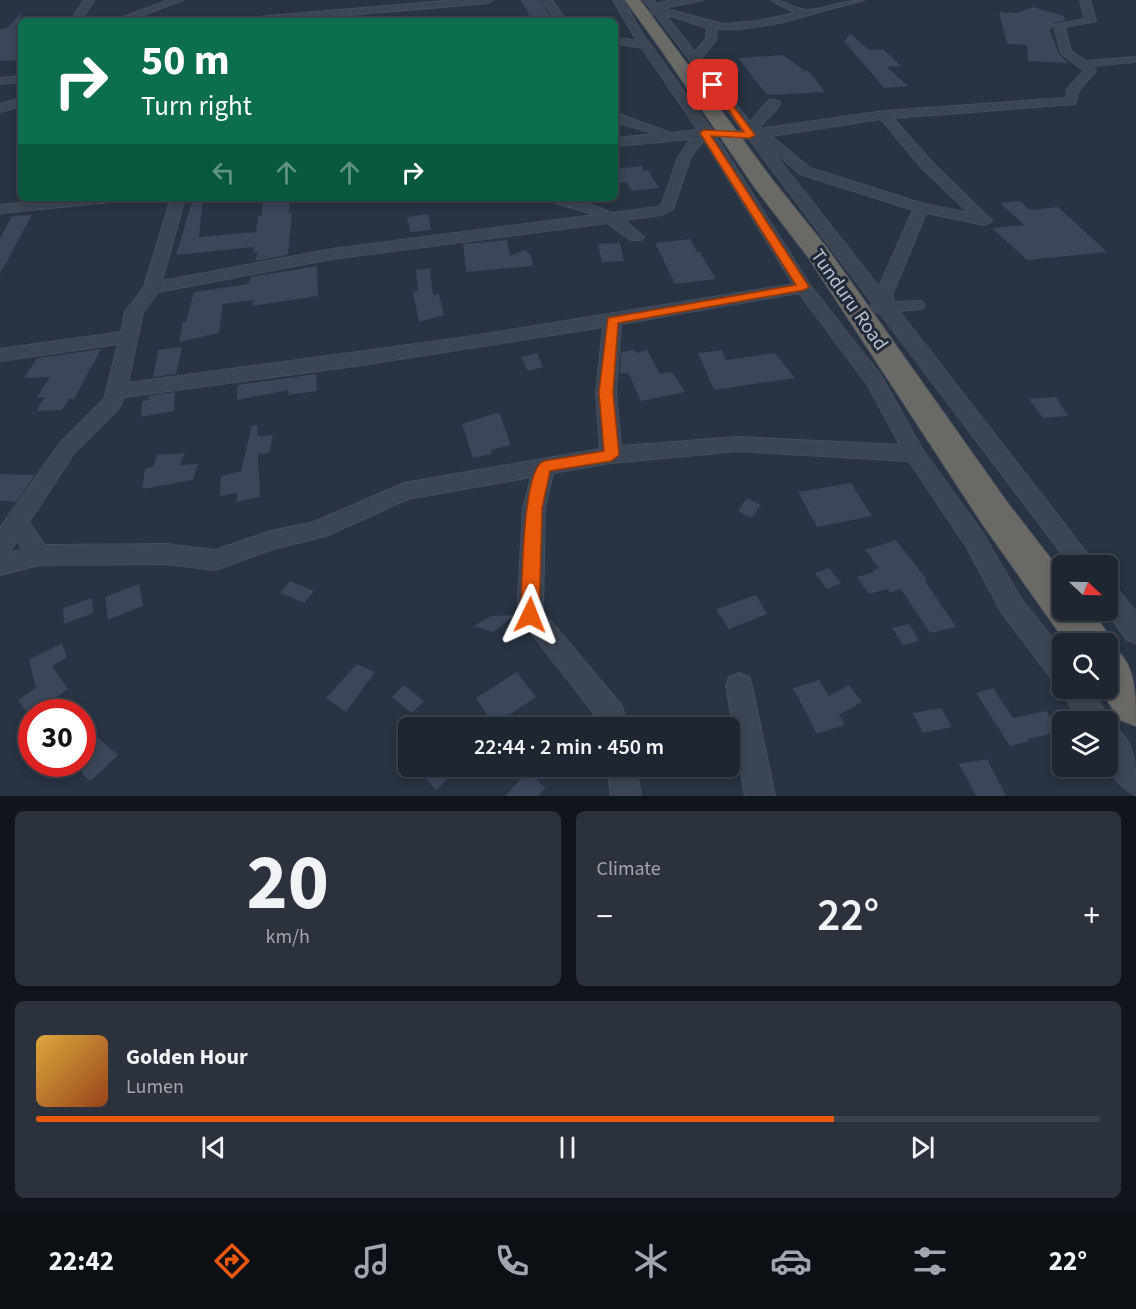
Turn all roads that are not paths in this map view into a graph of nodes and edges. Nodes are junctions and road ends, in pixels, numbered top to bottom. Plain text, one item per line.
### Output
1 (89, 0) edge
2 (178, 0) edge
3 (488, 0) edge
4 (547, 0) edge
5 (699, 0) edge
6 (776, 0) edge
7 (860, 0) edge
8 (1085, 0) edge
9 (342, 2) dead end
10 (639, 4) edge
11 (804, 13) junction
12 (79, 18) edge
13 (127, 18) edge
14 (269, 18) edge
15 (278, 18) edge
16 (559, 18) edge
17 (712, 26) junction
18 (618, 41) edge
19 (646, 46) junction
20 (695, 58) junction
21 (1133, 59) dead end
22 (1085, 65) junction
23 (18, 79) edge
24 (0, 81) edge
25 (774, 102) dead end
26 (18, 103) edge
27 (0, 108) edge
28 (884, 115) junction
29 (618, 117) edge
30 (736, 134) junction
31 (681, 135) junction
32 (618, 142) edge
33 (81, 201) edge
34 (177, 201) edge
35 (559, 201) edge
36 (571, 201) edge
37 (921, 208) junction
38 (0, 209) edge
39 (612, 218) junction
40 (571, 224) junction
41 (636, 237) dead end
42 (804, 287) junction
43 (152, 288) junction
44 (916, 306) dead end
45 (886, 307) junction
46 (857, 309) junction
47 (612, 321) junction
48 (127, 337) junction
49 (0, 355) edge
50 (117, 392) junction
51 (915, 454) junction
52 (611, 455) junction
53 (544, 467) junction
54 (18, 524) junction
55 (0, 547) edge
56 (39, 555) junction
57 (1077, 555) edge
58 (0, 565) edge
59 (1052, 590) edge
60 (1118, 608) edge
61 (1136, 632) edge
62 (1052, 659) edge
63 (1118, 680) edge
64 (739, 686) dead end
65 (1136, 705) edge
66 (612, 717) edge
67 (1118, 754) edge
68 (623, 777) edge
69 (1136, 780) edge
70 (627, 796) edge
71 (760, 796) edge

1 - 12 street
2 - 13 street
3 - 15 street
4 - 16 street
5 - 10 street
6 - 11 street
7 - 11 street
8 - 22 street
9 - 14 street
10 - 17 street
10 - 19 street
10 - 20 street
10 - 30 highway, Tunduru Road
11 - 17 street
17 - 20 street
18 - 19 street
19 - 30 street
20 - 30 street
21 - 22 street
22 - 28 street
23 - 24 street
25 - 30 street
26 - 27 street
28 - 30 street
28 - 37 street
29 - 31 street
30 - 31 street
30 - 37 street
30 - 39 street
30 - 42 street
30 - 45 street
30 - 46 highway, Tunduru Road
31 - 32 street
33 - 38 street
34 - 43 street
35 - 40 street
36 - 39 street
37 - 45 street
39 - 40 street
39 - 41 street
40 - 43 street
42 - 47 street
42 - 51 street
43 - 48 street
44 - 45 street
45 - 46 street
45 - 57 street
46 - 59 highway, Tunduru Road
47 - 50 street
47 - 52 street
48 - 49 street
48 - 50 street
50 - 54 street
51 - 52 street
51 - 62 street
52 - 53 street
53 - 56 street
53 - 66 street
54 - 55 street
54 - 56 street
56 - 58 street
60 - 61 street
63 - 65 highway
64 - 71 street
67 - 69 street
68 - 70 street

